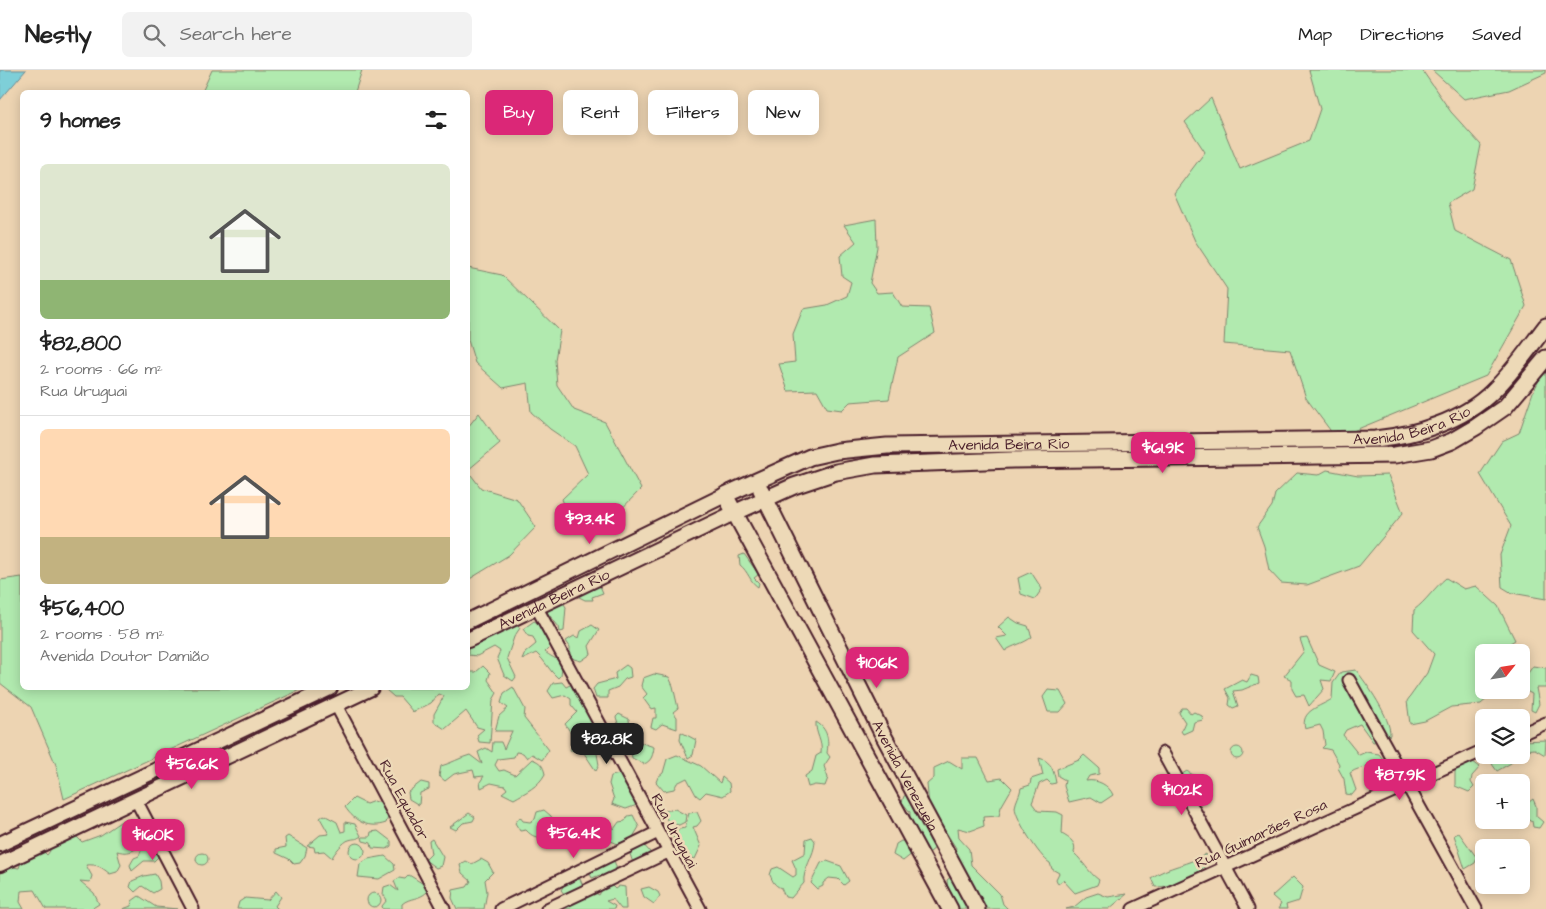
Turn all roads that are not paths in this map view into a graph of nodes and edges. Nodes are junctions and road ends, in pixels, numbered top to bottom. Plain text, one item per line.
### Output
1 (1546, 326) edge
2 (1546, 358) edge
3 (756, 480) junction
4 (725, 496) junction
5 (764, 498) junction
6 (734, 513) junction
7 (537, 608) junction
8 (470, 620) edge
9 (470, 639) edge
10 (1349, 680) dead end
11 (326, 690) edge
12 (368, 690) edge
13 (336, 705) junction
14 (1546, 723) edge
15 (1530, 730) edge
16 (1163, 753) dead end
17 (1475, 754) edge
18 (1405, 784) junction
19 (136, 800) junction
20 (658, 832) junction
21 (0, 844) edge
22 (945, 851) junction
23 (668, 852) junction
24 (924, 862) junction
25 (0, 864) edge
26 (1224, 867) junction
27 (194, 909) edge
28 (444, 909) edge
29 (501, 909) edge
30 (547, 909) edge
31 (700, 909) edge
32 (950, 909) edge
33 (977, 909) edge
34 (1133, 909) edge
35 (1248, 909) edge
36 (1476, 909) edge

1 - 3 main road, Avenida Beira Rio
2 - 5 main road, Avenida Beira Rio
3 - 4 main road, Avenida Beira Rio
3 - 5 main road, Avenida Venezuela
4 - 6 main road, Avenida Venezuela
4 - 8 street, Avenida Beira Rio
5 - 6 main road, Avenida Beira Rio
5 - 22 main road, Avenida Venezuela
6 - 7 street, Avenida Beira Rio
6 - 24 main road, Avenida Venezuela
7 - 9 street, Avenida Beira Rio
7 - 20 street, Rua Uruguai
10 - 18 street
11 - 21 street
12 - 13 street
13 - 19 street
13 - 28 street, Rua Equador
14 - 15 street
16 - 26 street
17 - 18 street, Rua Guimarães Rosa
18 - 26 street, Rua Guimarães Rosa
18 - 36 street
19 - 25 street
19 - 27 street
20 - 23 street, Rua Uruguai
20 - 29 street
22 - 24 main road
22 - 33 main road, Avenida Venezuela
23 - 30 street
23 - 31 street, Rua Uruguai
24 - 32 main road, Avenida Venezuela
26 - 34 street, Rua Guimarães Rosa
26 - 35 street

